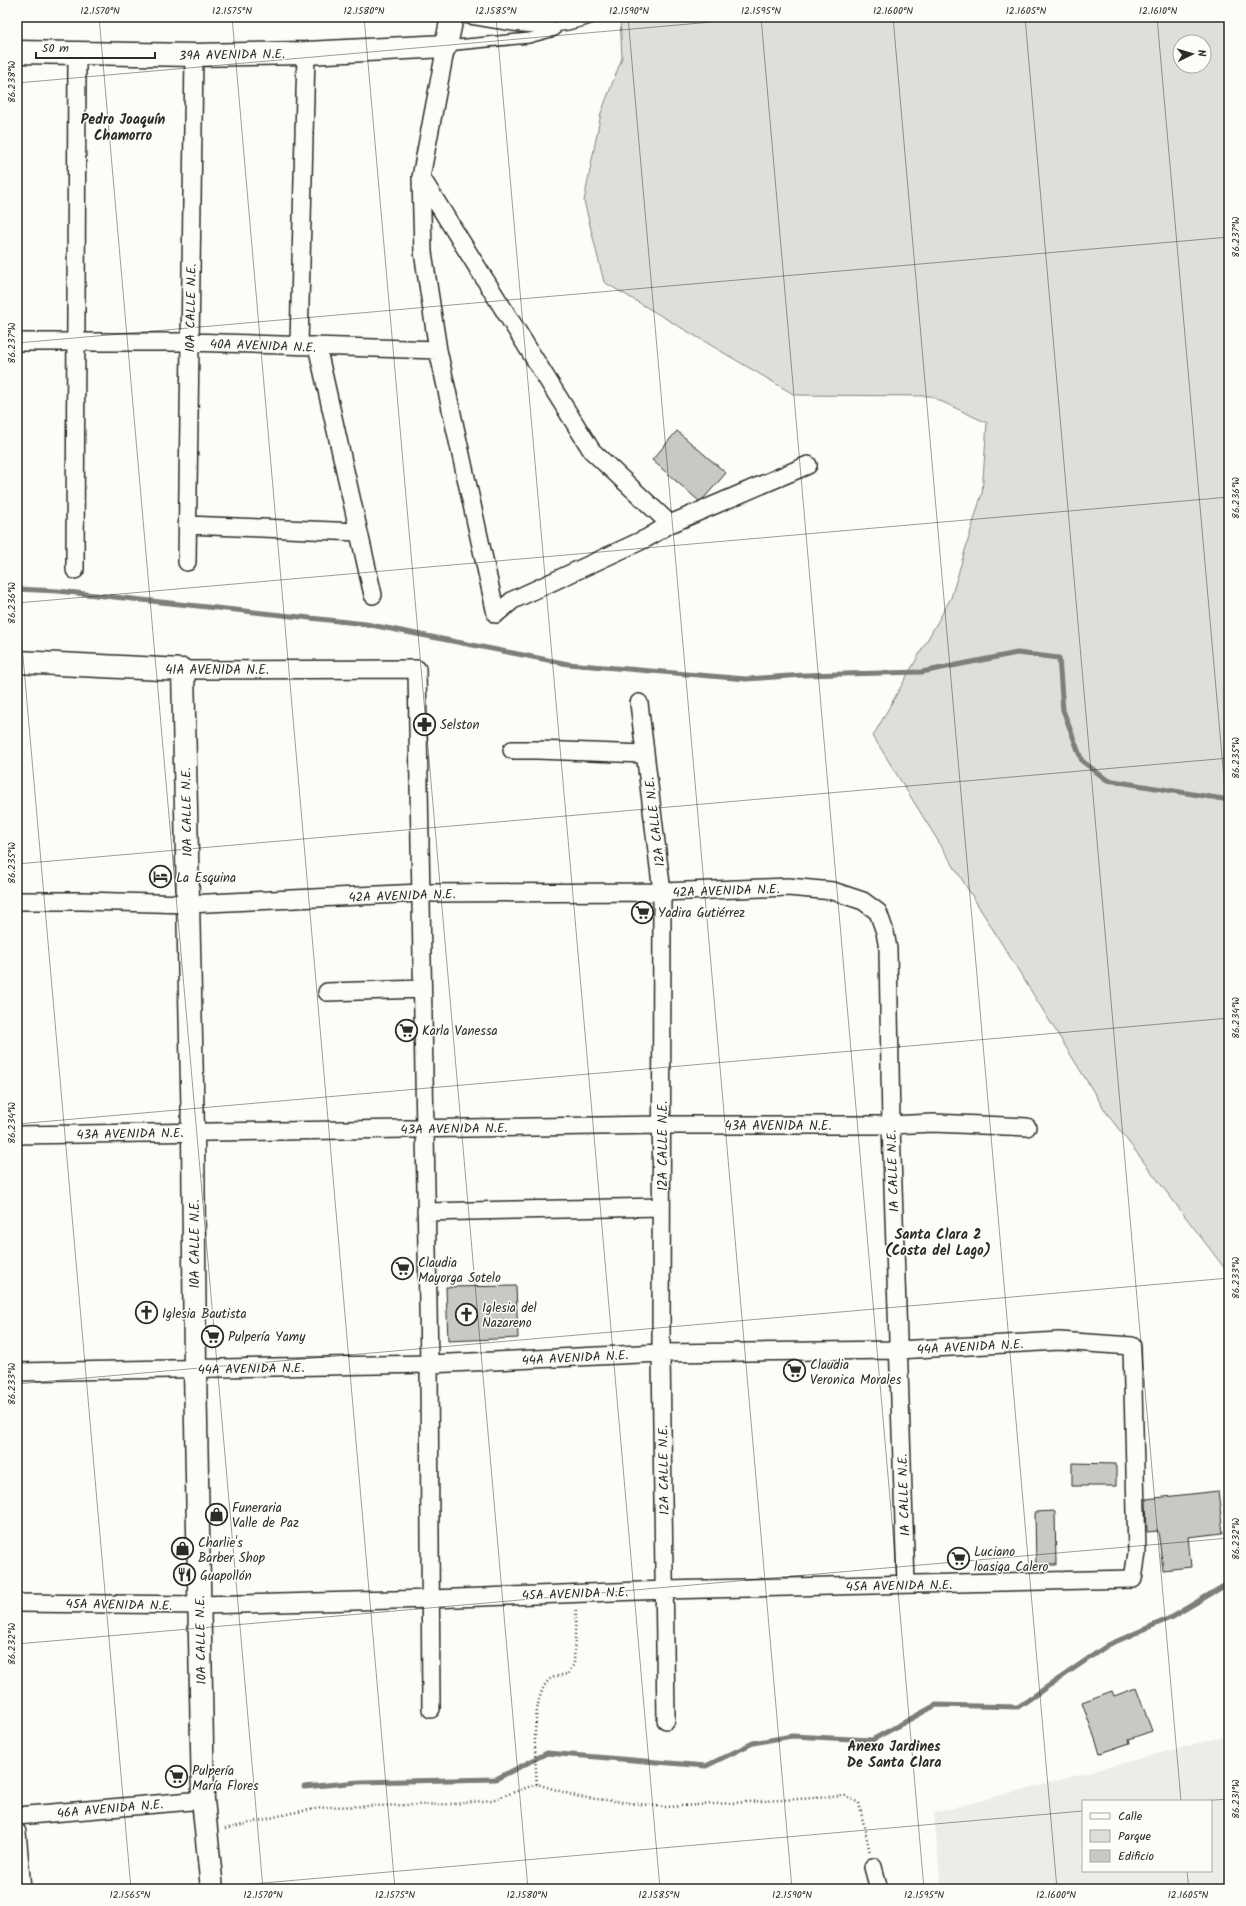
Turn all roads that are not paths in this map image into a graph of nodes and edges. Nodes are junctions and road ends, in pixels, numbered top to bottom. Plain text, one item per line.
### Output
1 (452, 17) edge
2 (459, 17) edge
3 (596, 17) edge
4 (574, 25) junction
5 (446, 46) junction
6 (77, 53) junction
7 (306, 53) junction
8 (21, 55) edge
9 (194, 55) junction
10 (421, 176) junction
11 (17, 342) edge
12 (74, 342) junction
13 (190, 342) junction
14 (299, 346) junction
15 (317, 346) junction
16 (438, 350) junction
17 (808, 465) dead end
18 (670, 524) junction
19 (187, 525) junction
20 (358, 532) junction
21 (187, 562) dead end
22 (75, 570) dead end
23 (373, 595) dead end
24 (17, 662) edge
25 (183, 670) junction
26 (639, 703) dead end
27 (512, 750) dead end
28 (646, 754) junction
29 (662, 892) junction
30 (421, 893) junction
31 (17, 901) edge
32 (188, 904) junction
33 (888, 949) joint
34 (422, 990) junction
35 (327, 992) dead end
36 (891, 1125) junction
37 (662, 1126) junction
38 (1027, 1126) dead end
39 (424, 1128) junction
40 (193, 1132) junction
41 (17, 1135) edge
42 (662, 1207) junction
43 (426, 1212) junction
44 (898, 1350) junction
45 (661, 1353) junction
46 (429, 1364) junction
47 (195, 1369) junction
48 (17, 1372) edge
49 (1133, 1579) joint
50 (906, 1584) junction
51 (665, 1590) junction
52 (430, 1599) junction
53 (17, 1603) edge
54 (199, 1605) junction
55 (431, 1709) dead end
56 (666, 1720) dead end
57 (203, 1800) junction
58 (17, 1816) edge
59 (17, 1832) edge
60 (874, 1867) road end
61 (22, 1889) edge
62 (212, 1889) edge
63 (879, 1889) edge

1 - 5 street
2 - 4 lane
3 - 4 lane
4 - 5 lane
5 - 7 street, 39A AVENIDA N.E.
5 - 10 street
6 - 8 street, 39A AVENIDA N.E.
6 - 9 street, 39A AVENIDA N.E.
6 - 12 street
7 - 9 street, 39A AVENIDA N.E.
7 - 14 street
9 - 13 street, 10A CALLE N.E.
10 - 16 street
10 - 18 street
11 - 12 street, 40A AVENIDA N.E.
12 - 13 street, 40A AVENIDA N.E.
12 - 22 street
13 - 14 street, 40A AVENIDA N.E.
13 - 19 street, 10A CALLE N.E.
14 - 15 street, 40A AVENIDA N.E.
15 - 16 street, 40A AVENIDA N.E.
15 - 20 street
16 - 18 street
17 - 18 street
19 - 20 street
19 - 21 street, 10A CALLE N.E.
20 - 23 street
24 - 25 street, 41A AVENIDA N.E.
25 - 30 street, 41A AVENIDA N.E.
25 - 32 street, 10A CALLE N.E.
26 - 28 street, 12A CALLE N.E.
27 - 28 street
28 - 29 street, 12A CALLE N.E.
29 - 30 street, 42A AVENIDA N.E.
29 - 33 street, 42A AVENIDA N.E.
29 - 37 street, 12A CALLE N.E.
30 - 32 street, 42A AVENIDA N.E.
30 - 34 street
31 - 32 street, 42A AVENIDA N.E.
32 - 40 street, 10A CALLE N.E.
33 - 36 street, 1A CALLE N.E.
34 - 35 street
34 - 39 street
36 - 37 street, 43A AVENIDA N.E.
36 - 38 street, 43A AVENIDA N.E.
36 - 44 street, 1A CALLE N.E.
37 - 39 street, 43A AVENIDA N.E.
37 - 42 street, 12A CALLE N.E.
39 - 40 street, 43A AVENIDA N.E.
39 - 43 street
40 - 41 street, 43A AVENIDA N.E.
40 - 47 street, 10A CALLE N.E.
42 - 43 street
42 - 45 street, 12A CALLE N.E.
43 - 46 street
44 - 45 street, 44A AVENIDA N.E.
44 - 49 street, 44A AVENIDA N.E.
44 - 50 street, 1A CALLE N.E.
45 - 46 street, 44A AVENIDA N.E.
45 - 51 street, 12A CALLE N.E.
46 - 47 street, 44A AVENIDA N.E.
46 - 52 street
47 - 48 street, 44A AVENIDA N.E.
47 - 54 street, 10A CALLE N.E.
49 - 50 street, 45A AVENIDA N.E.
50 - 51 street, 45A AVENIDA N.E.
51 - 52 street, 45A AVENIDA N.E.
51 - 56 street, 12A CALLE N.E.
52 - 54 street, 45A AVENIDA N.E.
52 - 55 street
53 - 54 street, 45A AVENIDA N.E.
54 - 57 street, 10A CALLE N.E.
57 - 58 street, 46A AVENIDA N.E.
57 - 62 street, 10A CALLE N.E.
59 - 61 street
60 - 63 street

